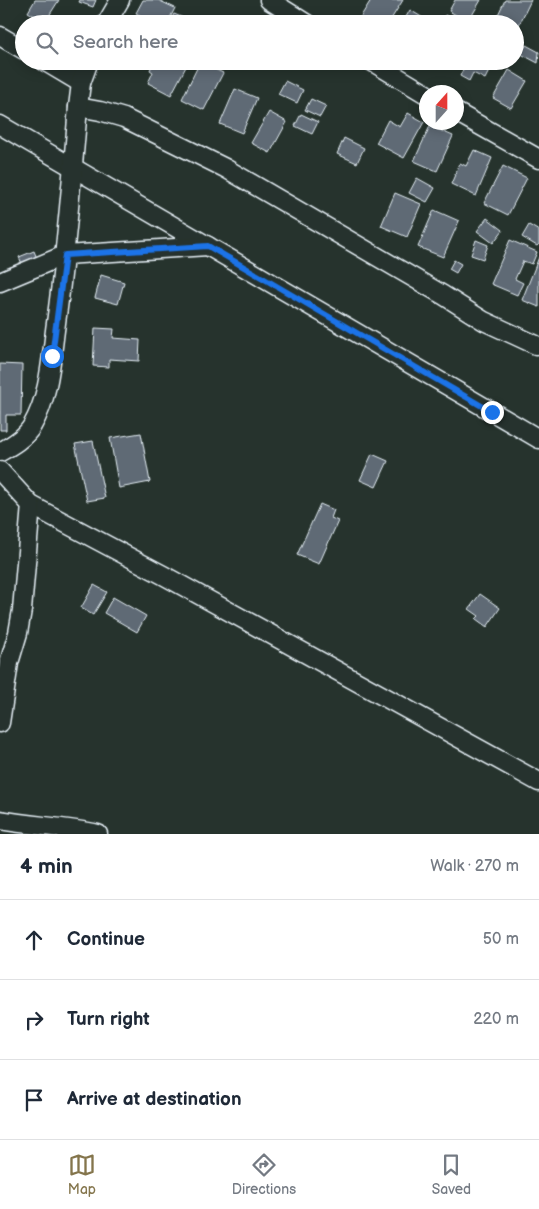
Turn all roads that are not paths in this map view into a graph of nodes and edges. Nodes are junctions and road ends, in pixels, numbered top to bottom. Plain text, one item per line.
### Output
1 (120, 0) edge
2 (268, 0) edge
3 (111, 15) edge
4 (292, 15) edge
5 (0, 36) edge
6 (15, 45) edge
7 (59, 70) edge
8 (86, 70) edge
9 (386, 70) edge
10 (81, 83) junction
11 (419, 90) edge
12 (78, 107) junction
13 (464, 117) edge
14 (0, 126) edge
15 (539, 160) edge
16 (73, 169) junction
17 (208, 246) junction
18 (65, 255) junction
19 (0, 282) edge
20 (536, 345) dead end
21 (539, 439) edge
22 (0, 452) edge
23 (0, 471) edge
24 (31, 505) junction
25 (5, 664) edge
26 (0, 723) edge
27 (539, 782) edge
28 (0, 820) edge
29 (98, 834) edge

1 - 3 street
2 - 4 street
5 - 6 street
7 - 10 street
8 - 10 street
9 - 11 street
10 - 12 street
12 - 16 street
12 - 20 street
13 - 15 street
14 - 16 street
16 - 17 street
16 - 18 street
17 - 18 street
17 - 21 street
18 - 19 street
18 - 22 street
23 - 24 street
24 - 25 street
24 - 27 street
25 - 26 street
28 - 29 street

